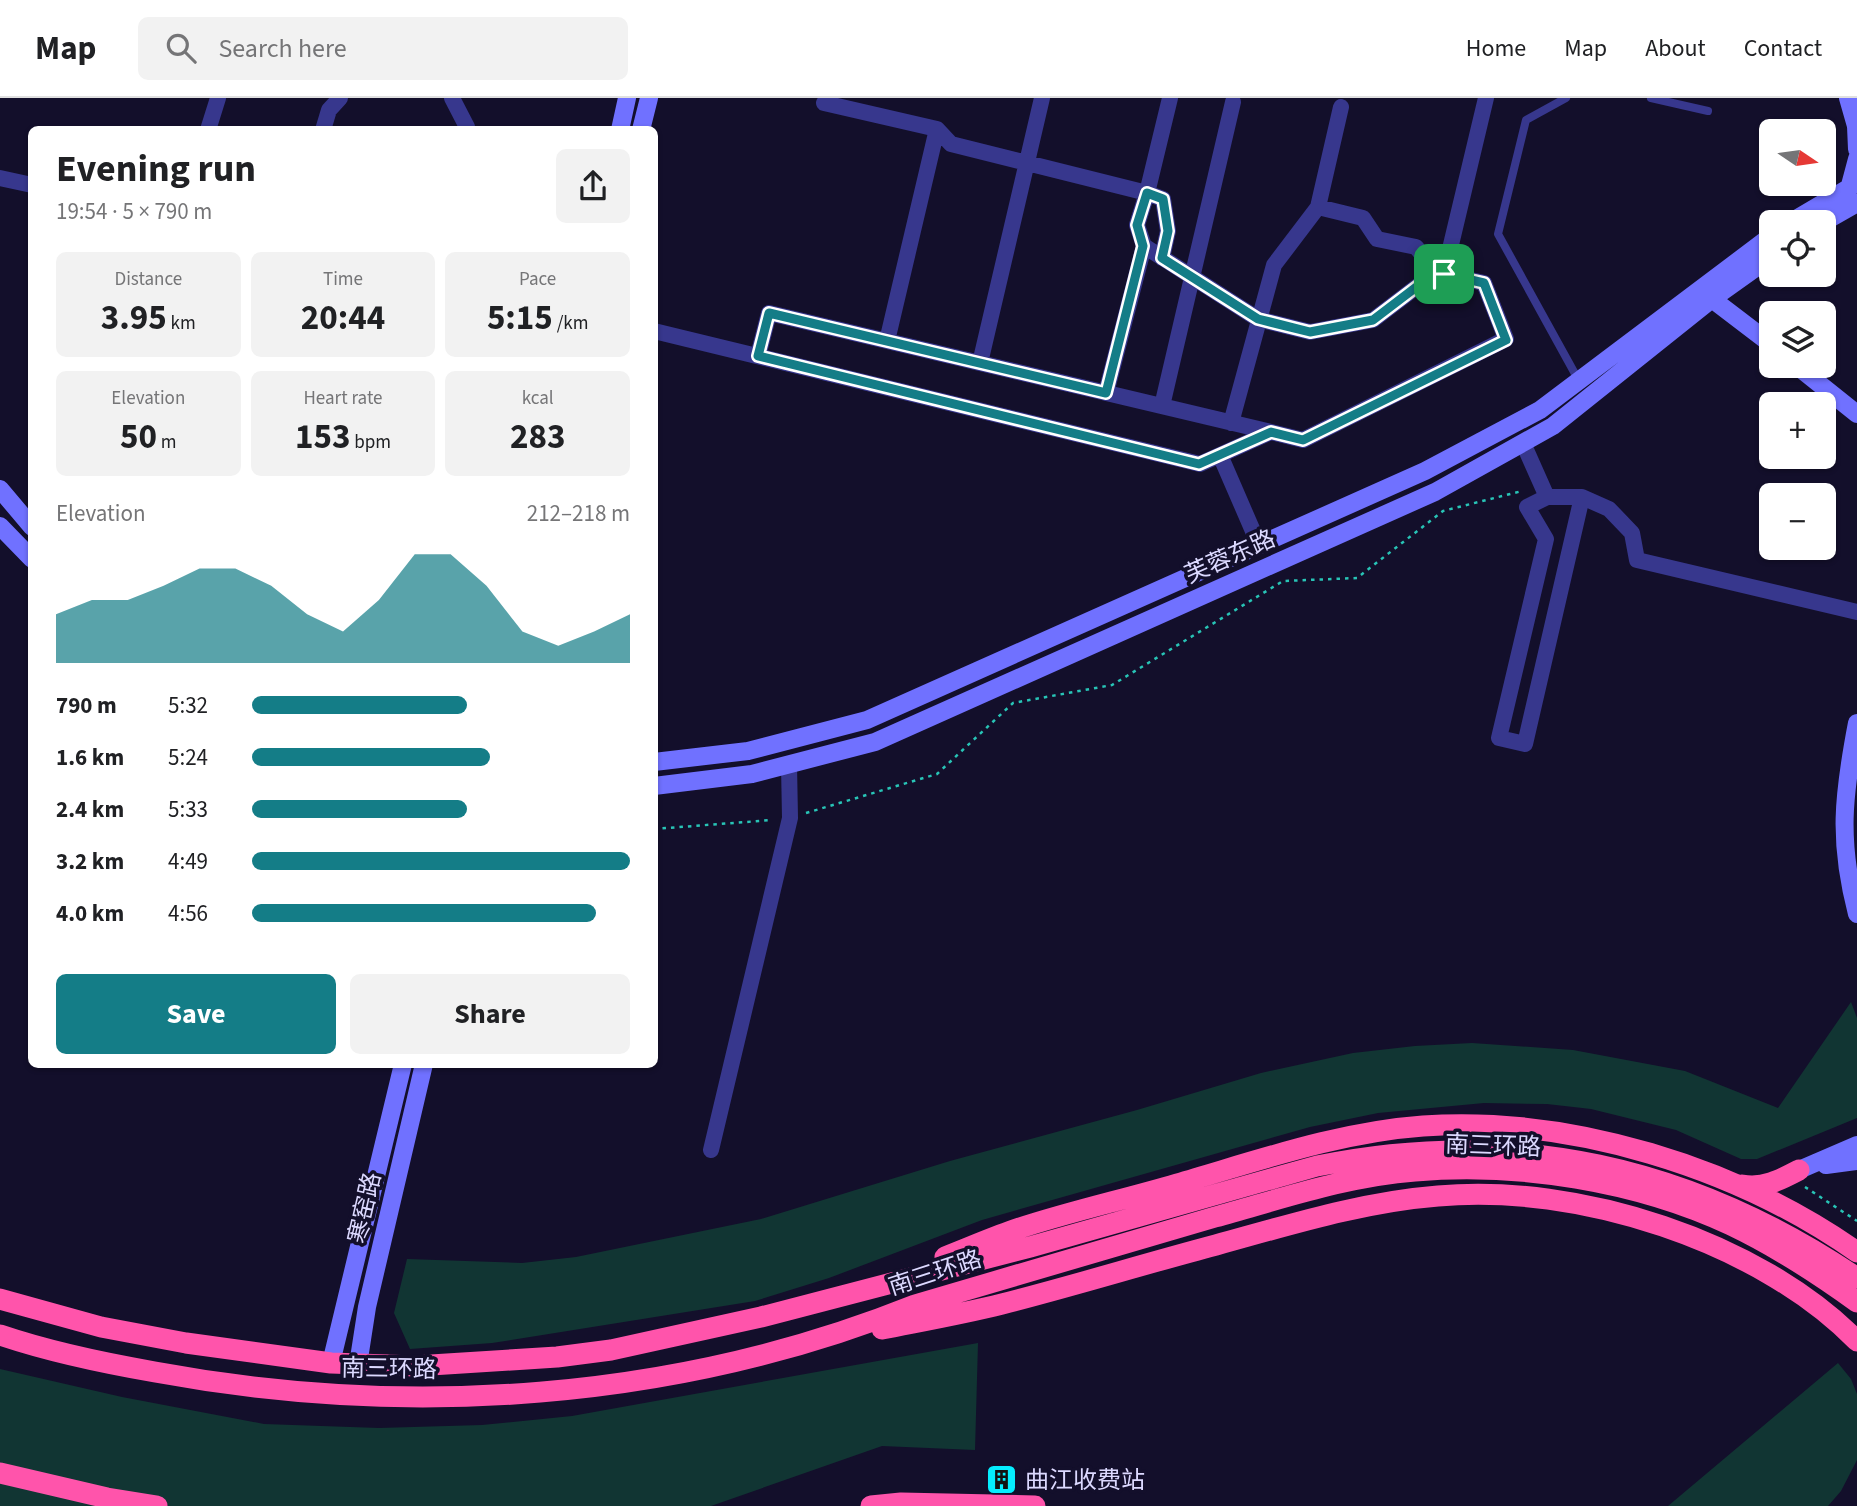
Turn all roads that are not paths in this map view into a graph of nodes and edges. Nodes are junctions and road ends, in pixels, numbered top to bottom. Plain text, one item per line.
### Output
1 (218, 98) edge
2 (452, 98) edge
3 (627, 98) edge
4 (649, 98) edge
5 (1042, 98) edge
6 (1170, 98) edge
7 (1486, 98) edge
8 (1566, 98) edge
9 (1651, 98) edge
10 (1848, 98) edge
11 (332, 102) edge
12 (1233, 102) dead end
13 (824, 103) dead end
14 (1341, 107) dead end
15 (1707, 111) dead end
16 (209, 126) edge
17 (324, 126) edge
18 (465, 126) edge
19 (621, 126) edge
20 (642, 126) edge
21 (937, 129) junction
22 (1857, 149) edge
23 (1857, 159) edge
24 (1027, 163) junction
25 (0, 178) edge
26 (28, 184) edge
27 (1854, 192) edge
28 (1147, 193) junction
29 (1318, 207) junction
30 (1816, 210) edge
31 (1836, 210) edge
32 (1759, 245) edge
33 (1143, 246) junction
34 (1162, 258) junction
35 (1759, 266) edge
36 (1440, 273) junction
37 (1192, 277) junction
38 (1712, 299) junction
39 (1258, 319) junction
40 (658, 332) edge
41 (1759, 335) edge
42 (887, 341) junction
43 (758, 356) junction
44 (980, 363) junction
45 (1812, 378) edge
46 (1579, 381) junction
47 (1106, 393) junction
48 (1163, 406) junction
49 (1857, 414) edge
50 (1231, 422) junction
51 (1271, 432) junction
52 (1523, 443) junction
53 (1220, 455) junction
54 (0, 489) edge
55 (1544, 491) junction
56 (1583, 497) junction
57 (28, 522) edge
58 (0, 526) edge
59 (1259, 545) junction
60 (28, 555) edge
61 (1857, 612) edge
62 (1857, 723) edge
63 (658, 762) edge
64 (789, 765) junction
65 (658, 786) edge
66 (1857, 914) edge
67 (402, 1068) edge
68 (423, 1068) edge
69 (1857, 1144) edge
70 (711, 1150) dead end
71 (1857, 1161) edge
72 (1721, 1179) junction
73 (1802, 1179) junction
74 (1857, 1252) edge
75 (1857, 1278) edge
76 (849, 1294) junction
77 (0, 1298) edge
78 (1857, 1302) edge
79 (852, 1330) junction
80 (0, 1335) edge
81 (1857, 1341) edge
82 (331, 1363) junction
83 (358, 1365) junction
84 (4, 1474) edge
85 (1010, 1505) edge
86 (157, 1506) edge
87 (871, 1506) edge
88 (1035, 1506) edge

1 - 16 street
2 - 18 street
3 - 19 main road
4 - 20 main road
5 - 24 street
6 - 28 street
7 - 36 street
8 - 46 lane
9 - 15 lane
10 - 22 main road
11 - 17 street
12 - 37 street
13 - 21 street
14 - 29 street
21 - 24 street
21 - 42 street
23 - 27 main road
24 - 28 street
24 - 44 street
25 - 26 street
27 - 30 main road
27 - 31 main road
28 - 33 street
28 - 34 street
29 - 36 street
29 - 39 street
32 - 46 main road, 芙蓉东路
33 - 34 street
33 - 47 street
34 - 37 street
35 - 38 main road, 芙蓉东路
36 - 39 street
36 - 51 street
37 - 39 street
37 - 48 street
38 - 41 main road
38 - 52 main road, 芙蓉东路
39 - 50 street
40 - 43 street
42 - 43 street
42 - 44 street
43 - 53 street
44 - 47 street
45 - 49 main road
46 - 59 main road, 芙蓉东路
47 - 48 street
48 - 50 street
50 - 51 street
51 - 53 street
52 - 55 street
52 - 64 main road, 芙蓉东路
53 - 59 street
54 - 57 main road
55 - 56 street
55 - 56 street
56 - 61 street
58 - 60 main road
59 - 63 main road, 芙蓉东路
62 - 66 main road
64 - 65 main road, 芙蓉东路
64 - 70 street
67 - 82 main road, 寒窑路
68 - 83 main road, 寒窑路
69 - 73 main road
71 - 73 main road
72 - 73 highway
72 - 74 highway
72 - 76 highway
75 - 76 highway, 南三环路
76 - 83 highway, 南三环路
77 - 82 highway, 南三环路
78 - 79 highway, 南三环路
79 - 80 highway, 南三环路
79 - 81 highway
82 - 83 highway, 南三环路
84 - 86 highway
85 - 87 highway
85 - 88 highway

